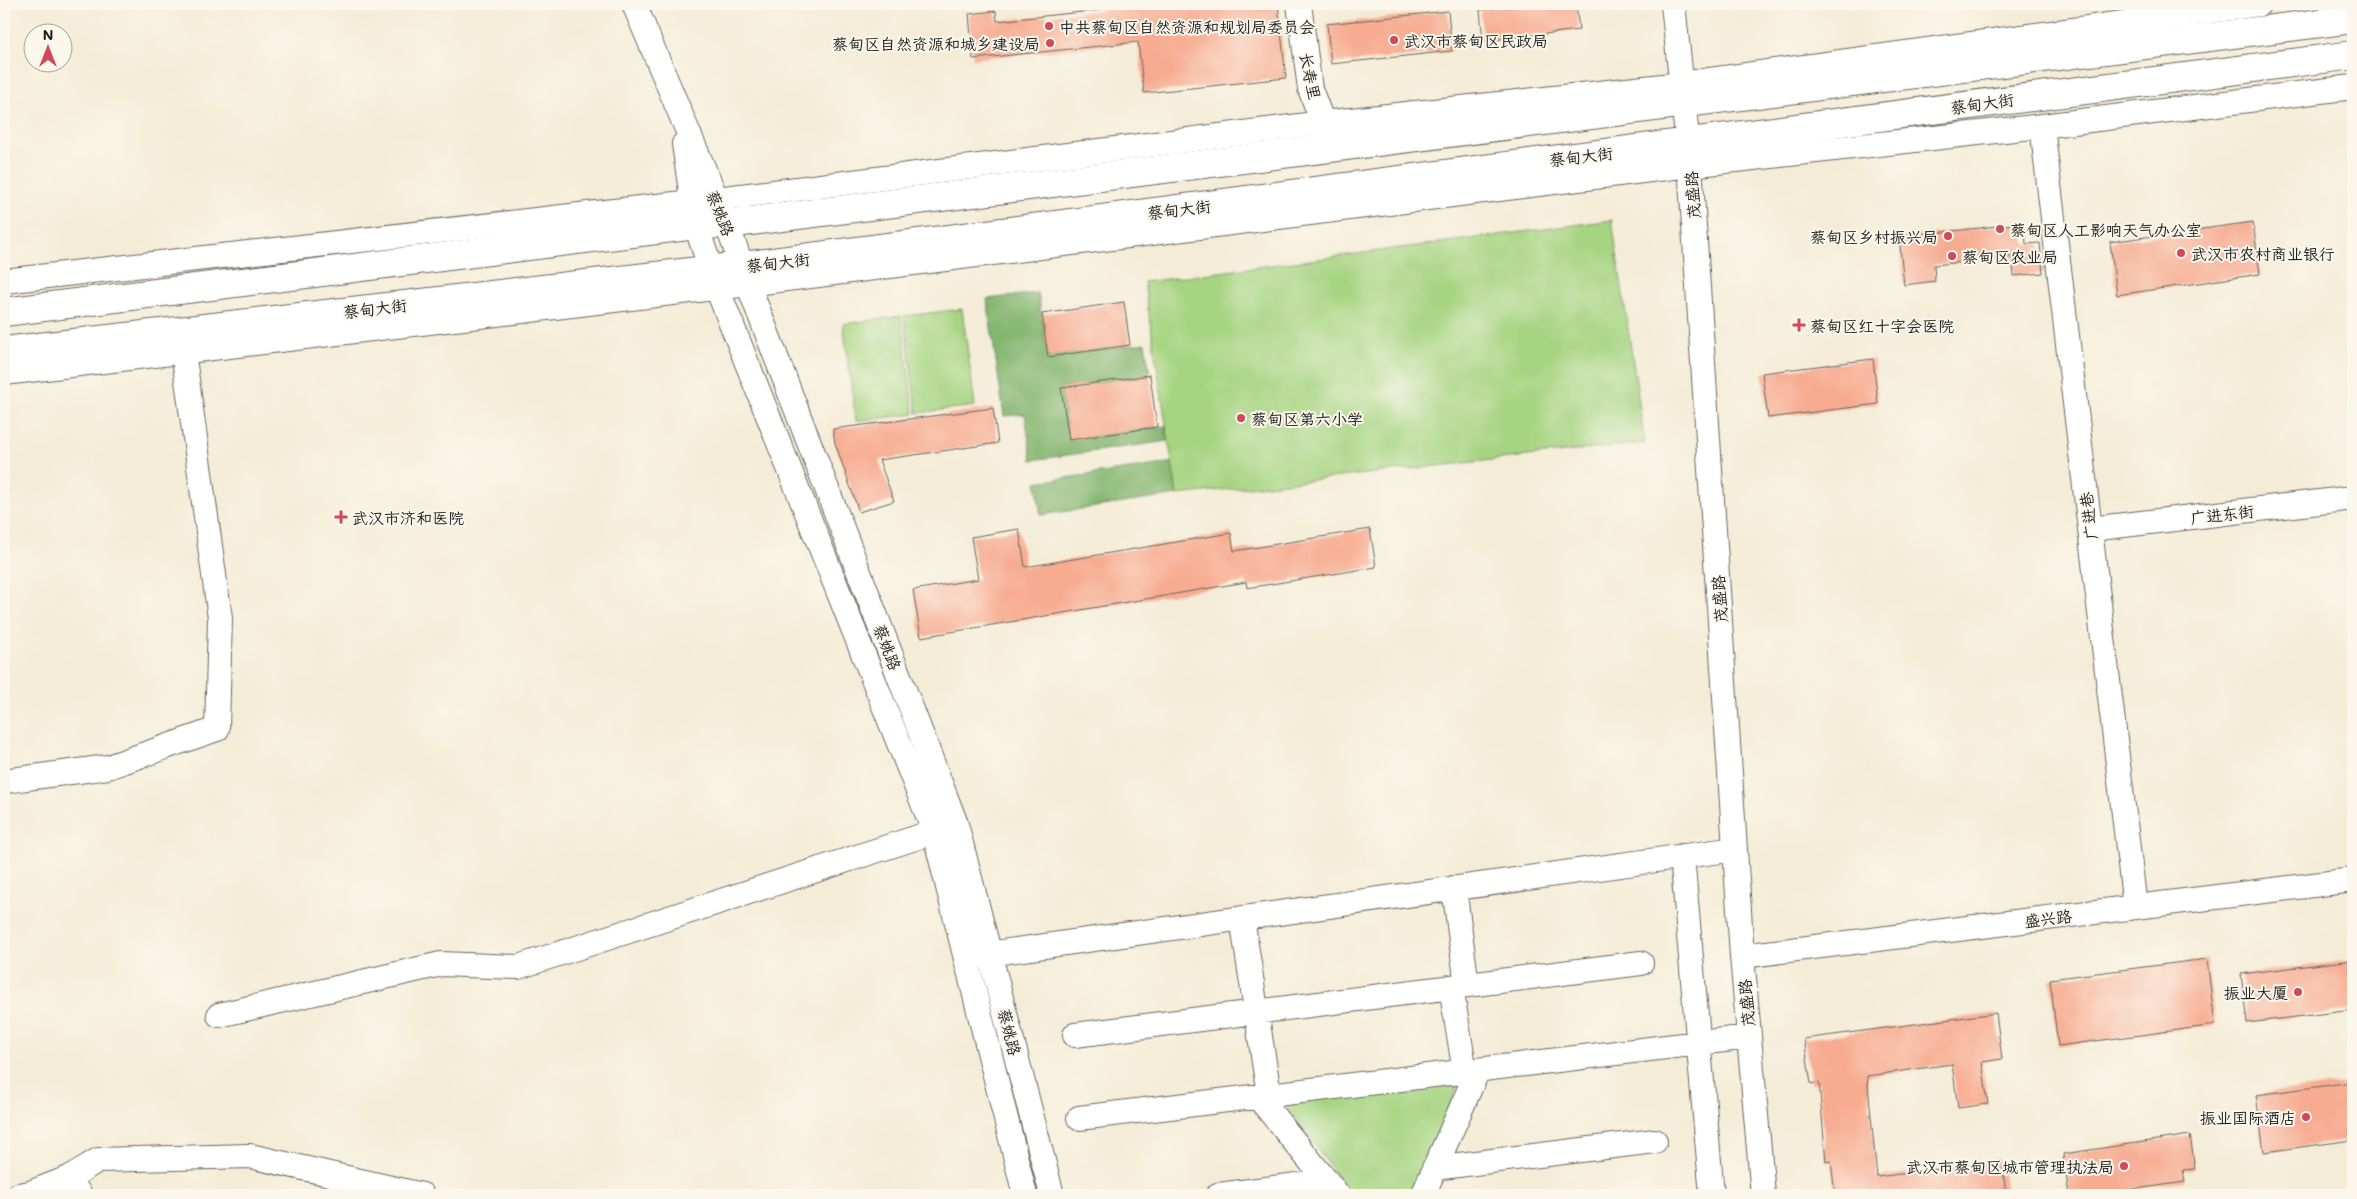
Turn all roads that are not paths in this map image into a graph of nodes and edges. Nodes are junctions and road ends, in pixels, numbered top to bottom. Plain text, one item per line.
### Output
1 (634, 4) edge
2 (1299, 4) edge
3 (1673, 4) edge
4 (2259, 4) edge
5 (2353, 19) edge
6 (2177, 21) edge
7 (2353, 55) edge
8 (2353, 87) edge
9 (1682, 94) junction
10 (679, 113) junction
11 (2042, 126) junction
12 (1324, 135) junction
13 (1689, 154) junction
14 (716, 198) junction
15 (694, 214) junction
16 (727, 224) junction
17 (745, 276) junction
18 (714, 278) junction
19 (4, 281) edge
20 (4, 312) edge
21 (4, 351) edge
22 (184, 351) junction
23 (4, 372) edge
24 (2353, 498) edge
25 (2090, 529) junction
26 (4, 781) edge
27 (945, 828) junction
28 (1736, 849) junction
29 (1682, 856) junction
30 (2353, 880) edge
31 (1454, 888) junction
32 (2135, 907) junction
33 (1242, 918) junction
34 (978, 955) junction
35 (1742, 956) junction
36 (1641, 963) dead end
37 (1459, 986) junction
38 (1256, 1012) junction
39 (219, 1015) dead end
40 (1075, 1034) dead end
41 (1749, 1037) junction
42 (1698, 1043) junction
43 (1471, 1071) junction
44 (1263, 1096) junction
45 (1079, 1118) dead end
46 (1655, 1141) dead end
47 (1434, 1168) junction
48 (75, 1187) edge
49 (1333, 1188) edge
50 (18, 1195) edge
51 (422, 1195) edge
52 (1025, 1195) edge
53 (1052, 1195) edge
54 (1218, 1195) edge
55 (1423, 1195) edge
56 (1712, 1195) edge
57 (1763, 1195) edge

1 - 10 street, 蔡姚路
2 - 12 street, 长寿里
3 - 9 street, 茂盛路
4 - 6 street
5 - 6 main road
6 - 9 main road
7 - 13 main road, 蔡甸大街
8 - 11 street
9 - 12 main road
9 - 13 street, 茂盛路
10 - 14 street, 蔡姚路
10 - 15 street, 蔡姚路
11 - 13 street
11 - 25 street, 广进巷
12 - 14 street
12 - 16 main road
13 - 17 main road, 蔡甸大街
13 - 28 street, 茂盛路
14 - 15 street
14 - 16 street, 蔡姚路
15 - 16 main road
15 - 18 street, 蔡姚路
15 - 19 street
15 - 20 main road
16 - 17 street, 蔡姚路
17 - 18 main road, 蔡甸大街
17 - 27 street, 蔡姚路
18 - 21 main road, 蔡甸大街
18 - 22 street
18 - 27 street, 蔡姚路
22 - 23 street
22 - 26 street
24 - 25 street, 广进东街
25 - 32 street, 广进巷
27 - 34 street, 蔡姚路
27 - 39 street
28 - 29 street
28 - 35 street, 茂盛路
29 - 31 street
29 - 42 street
30 - 32 street, 盛兴路
31 - 33 street
31 - 37 street
32 - 35 street, 盛兴路
33 - 34 street
33 - 38 street
34 - 52 street, 蔡姚路
34 - 53 street, 蔡姚路
35 - 41 street, 茂盛路
36 - 37 street
37 - 38 street
37 - 43 street
38 - 40 street
38 - 44 street
41 - 42 street
41 - 57 street, 茂盛路
42 - 43 street
42 - 56 street
43 - 44 street
43 - 47 street
44 - 45 street
44 - 49 street
46 - 47 street
47 - 55 street
48 - 50 street
48 - 51 street
49 - 54 street

